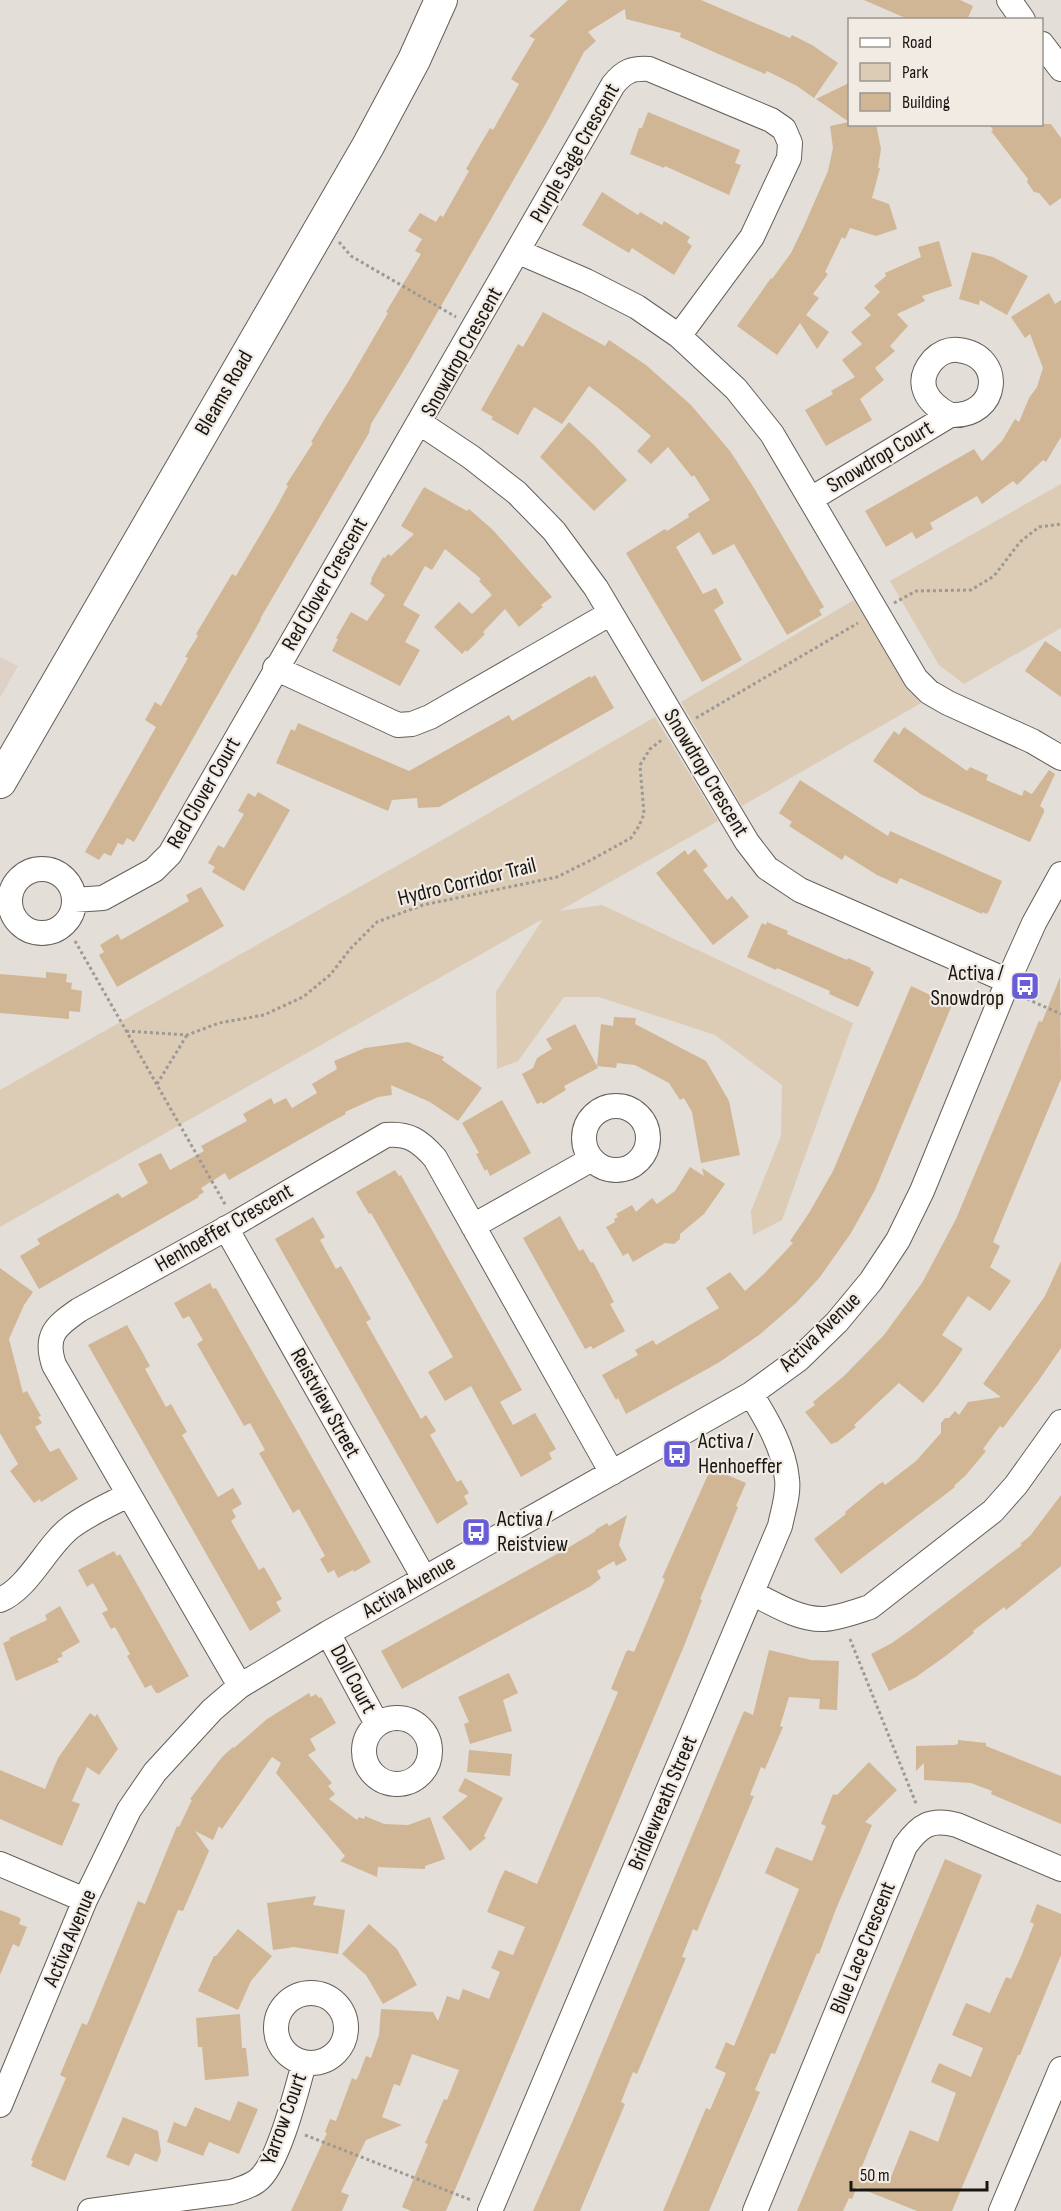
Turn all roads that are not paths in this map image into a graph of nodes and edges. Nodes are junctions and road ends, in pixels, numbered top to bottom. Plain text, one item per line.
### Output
1 (441, 0) edge
2 (1008, 0) edge
3 (1022, 18) edge
4 (1043, 46) edge
5 (1061, 69) edge
6 (519, 252) junction
7 (679, 336) junction
8 (950, 415) dead end
9 (420, 423) junction
10 (811, 499) junction
11 (611, 613) junction
12 (275, 668) junction
13 (1061, 758) edge
14 (0, 782) edge
15 (1061, 874) edge
16 (74, 900) dead end
17 (1008, 981) junction
18 (592, 1159) dead end
19 (231, 1225) junction
20 (473, 1226) junction
21 (751, 1394) junction
22 (1061, 1422) edge
23 (612, 1473) junction
24 (128, 1495) junction
25 (424, 1578) junction
26 (752, 1593) junction
27 (0, 1600) edge
28 (328, 1634) junction
29 (240, 1686) junction
30 (377, 1724) dead end
31 (0, 1864) edge
32 (1061, 1869) edge
33 (85, 1900) junction
34 (304, 2063) dead end
35 (1061, 2069) edge
36 (0, 2106) edge
37 (480, 2206) edge
38 (90, 2211) edge
39 (755, 2211) edge
40 (1001, 2211) edge

1 - 14 main road, Bleams Road
2 - 3 street
4 - 5 street
6 - 7 street
6 - 7 street, Purple Sage Crescent
6 - 9 street, Snowdrop Crescent
7 - 10 street
8 - 10 street, Snowdrop Court
9 - 11 street, Snowdrop Crescent
9 - 12 street, Red Clover Crescent
10 - 13 street
11 - 12 street, Red Clover Crescent
11 - 17 street, Snowdrop Crescent
12 - 16 street, Red Clover Court
15 - 17 street, Activa Avenue
17 - 21 street, Activa Avenue
18 - 20 street
19 - 20 street, Henhoeffer Crescent
19 - 24 street, Henhoeffer Crescent
19 - 25 street, Reistview Street
20 - 23 street, Henhoeffer Crescent
21 - 23 street, Activa Avenue
21 - 26 street, Bridlewreath Street
22 - 26 street
23 - 25 street, Activa Avenue
24 - 27 street
24 - 29 street, Henhoeffer Crescent
25 - 28 street, Activa Avenue
26 - 37 street, Bridlewreath Street
28 - 29 street, Activa Avenue
28 - 30 street, Doll Court
29 - 33 street, Activa Avenue
31 - 33 street
32 - 39 street, Blue Lace Crescent
33 - 36 street, Activa Avenue
34 - 38 street, Yarrow Court
35 - 40 street

